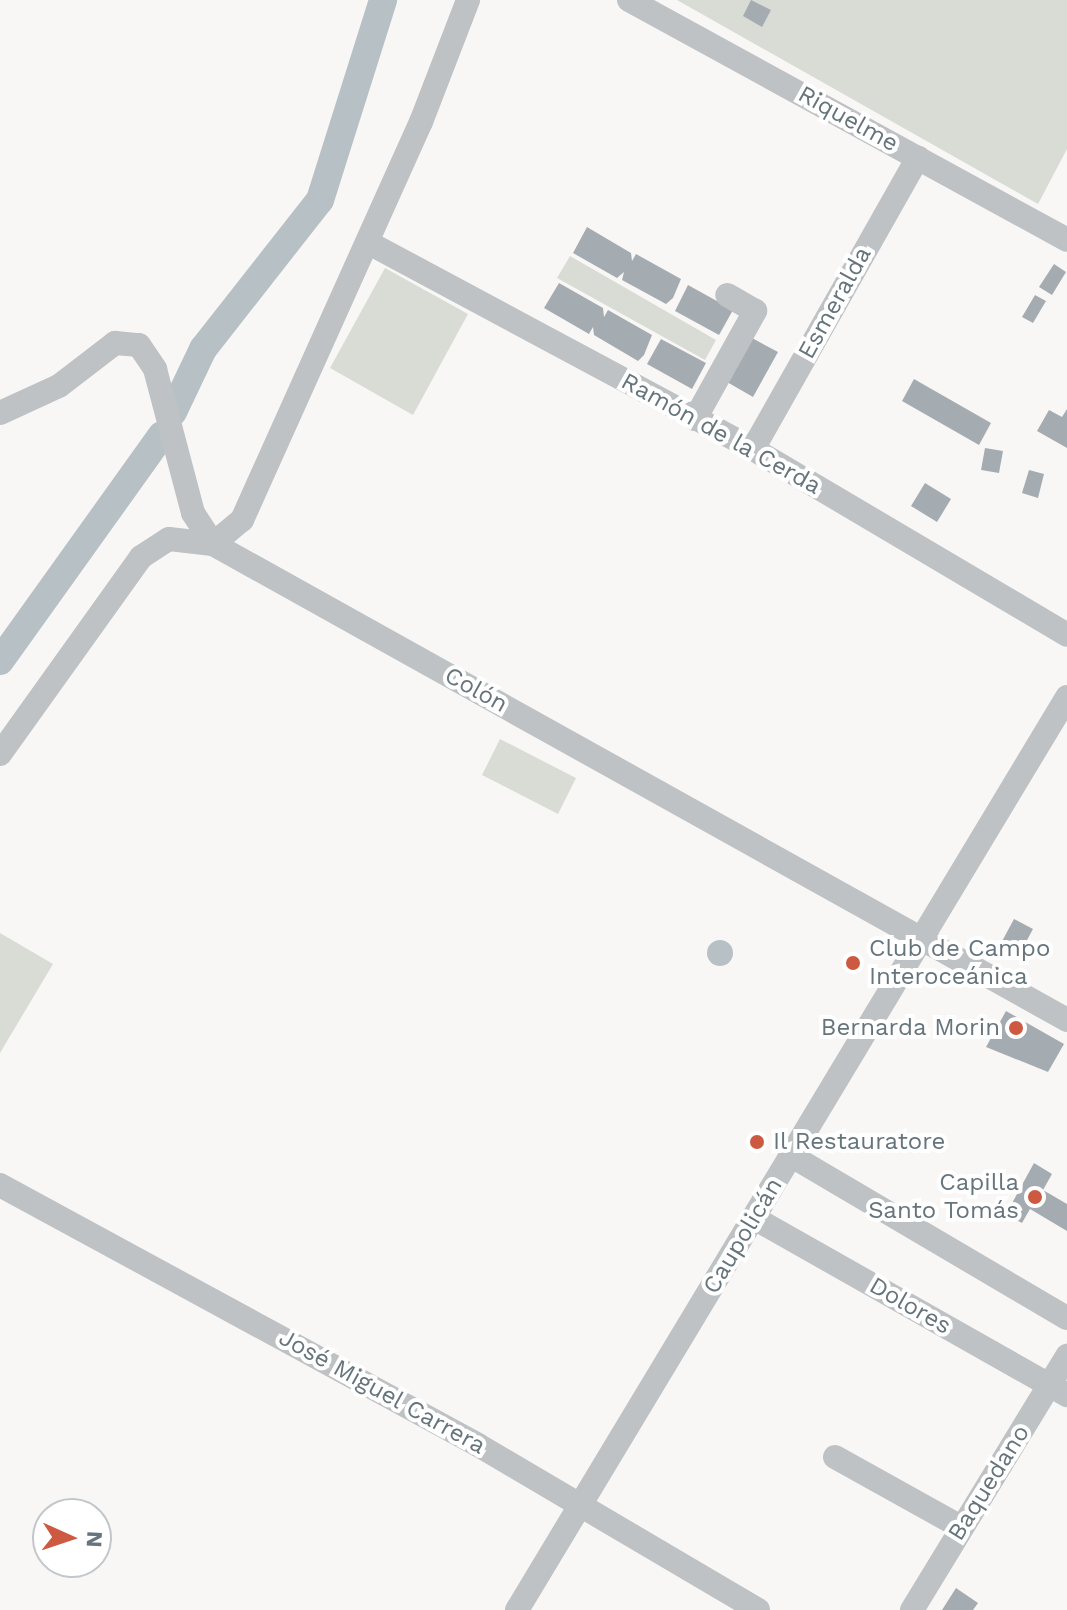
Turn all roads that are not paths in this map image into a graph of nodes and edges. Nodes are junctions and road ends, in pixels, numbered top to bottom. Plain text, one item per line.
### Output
1 (468, 0) edge
2 (629, 0) edge
3 (665, 9) edge
4 (918, 157) junction
5 (1067, 240) edge
6 (369, 243) junction
7 (727, 295) dead end
8 (0, 413) edge
9 (695, 419) junction
10 (753, 449) junction
11 (213, 544) junction
12 (1067, 635) edge
13 (1067, 697) edge
14 (0, 754) edge
15 (919, 939) junction
16 (1067, 1020) edge
17 (790, 1155) junction
18 (0, 1185) edge
19 (754, 1218) junction
20 (1067, 1318) edge
21 (1067, 1356) edge
22 (1058, 1390) edge
23 (835, 1457) dead end
24 (579, 1507) junction
25 (961, 1527) junction
26 (517, 1610) edge
27 (758, 1610) edge
28 (912, 1610) edge

1 - 6 street
2 - 3 street, Riquelme
3 - 4 street, Riquelme
4 - 5 street, Riquelme
4 - 10 street, Esmeralda
6 - 9 street, Ramón de la Cerda
6 - 11 street
7 - 9 street
8 - 11 street, Colón
9 - 10 street, Ramón de la Cerda
10 - 12 street, Ramón de la Cerda
11 - 14 street
11 - 15 street, Colón
13 - 15 street, Caupolicán
15 - 16 street, Colón
15 - 17 street, Caupolicán
17 - 19 street, Caupolicán
17 - 20 street
18 - 24 street, José Miguel Carrera
19 - 22 street, Dolores
19 - 24 street, Caupolicán
21 - 22 street, Baquedano
22 - 25 street, Baquedano
23 - 25 street
24 - 26 street, Caupolicán
24 - 27 street, José Miguel Carrera
25 - 28 street, Baquedano

